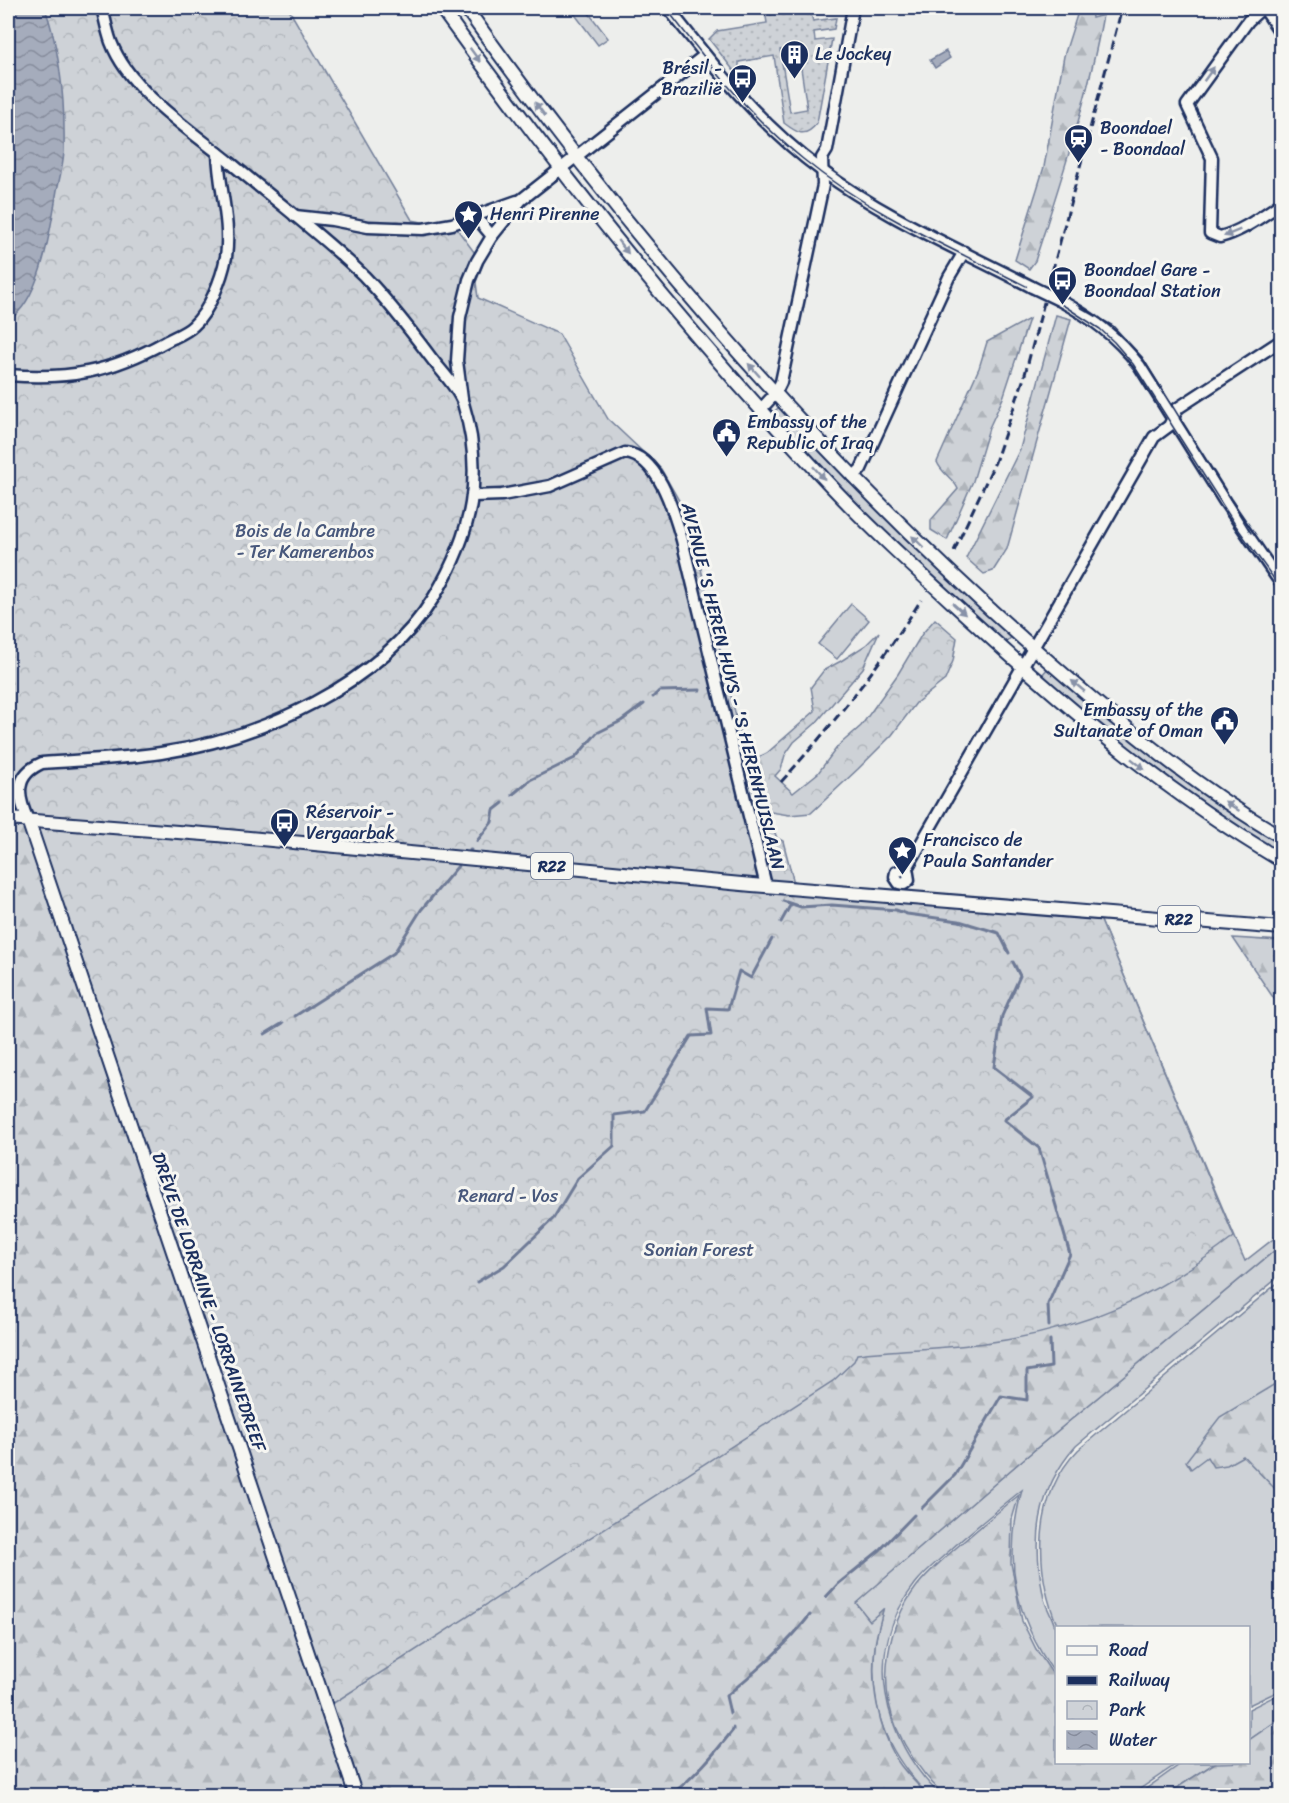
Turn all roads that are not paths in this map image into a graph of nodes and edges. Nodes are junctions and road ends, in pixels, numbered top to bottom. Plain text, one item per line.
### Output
1 (102, 8) edge
2 (441, 8) edge
3 (466, 8) edge
4 (668, 8) edge
5 (853, 8) edge
6 (1263, 8) edge
7 (1281, 35) edge
8 (705, 55) junction
9 (218, 153) junction
10 (576, 156) junction
11 (559, 169) junction
12 (822, 171) junction
13 (521, 200) junction
14 (1281, 203) edge
15 (295, 216) junction
16 (476, 217) junction
17 (492, 236) junction
18 (964, 252) junction
19 (1281, 340) edge
20 (8, 375) edge
21 (776, 394) junction
22 (462, 400) junction
23 (761, 409) junction
24 (1173, 418) junction
25 (853, 477) junction
26 (473, 496) junction
27 (1281, 585) edge
28 (1033, 648) junction
29 (1023, 666) junction
30 (8, 783) edge
31 (19, 794) junction
32 (8, 819) edge
33 (28, 820) junction
34 (1281, 837) edge
35 (1281, 861) edge
36 (907, 868) dead end
37 (766, 885) junction
38 (1281, 928) edge
39 (356, 1796) edge

1 - 9 street
2 -> 11 main road
10 -> 3 main road
4 - 8 street
5 - 12 street
6 - 7 street
14 -> 6 street
8 - 10 street
8 - 12 street
9 - 15 street
9 - 20 street
10 - 11 street
21 -> 10 main road
11 - 13 street
11 -> 23 main road
12 - 18 street
12 - 21 street
13 - 16 street
13 - 17 street
15 - 16 street
15 - 22 street
16 - 17 street
17 - 22 street
18 - 24 street, bridge
18 - 25 street
19 - 24 street
21 - 23 street
21 - 25 main road
22 - 26 street
23 -> 29 main road
24 - 27 street
24 - 28 street
28 -> 25 main road
26 - 31 street
26 - 37 street, AVENUE 'S HEREN HUYS - 'S HERENHUISLAAN
28 - 29 street
34 -> 28 main road
29 -> 35 main road
29 - 36 street
30 - 31 street
31 - 33 street
32 - 33 main road, R22
33 - 37 main road, R22
33 - 39 main road, DRÈVE DE LORRAINE - LORRAINEDREEF
37 - 38 main road, R22

